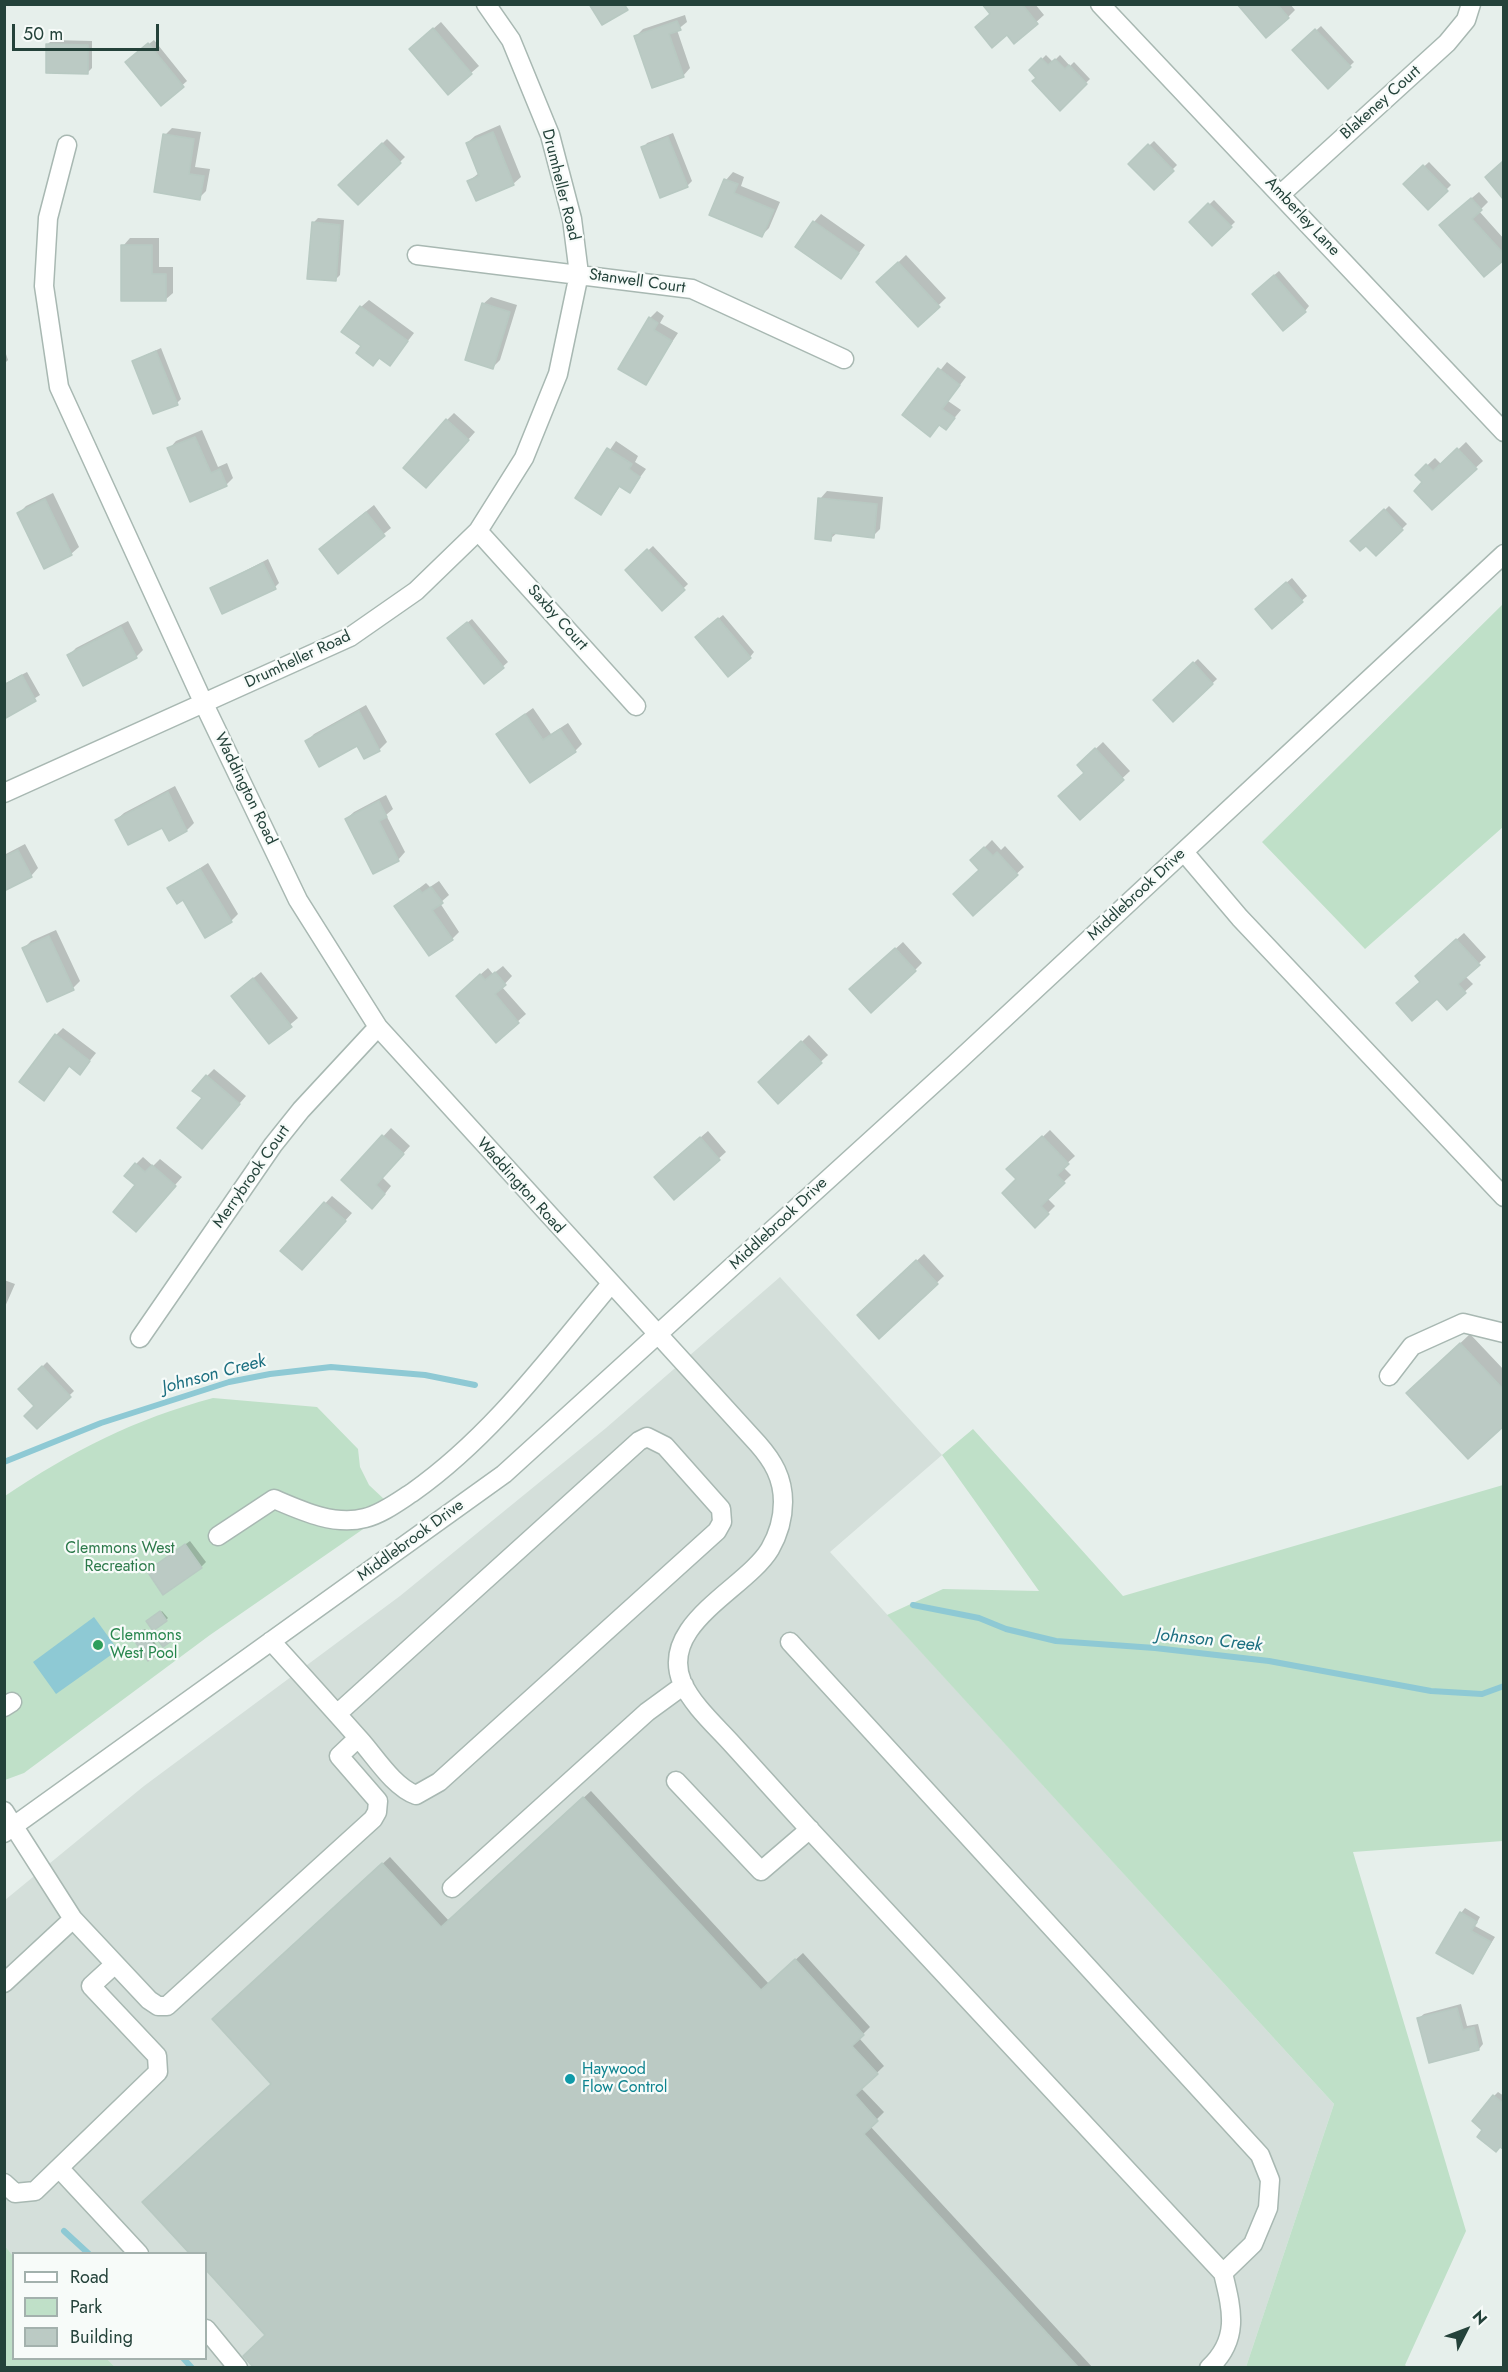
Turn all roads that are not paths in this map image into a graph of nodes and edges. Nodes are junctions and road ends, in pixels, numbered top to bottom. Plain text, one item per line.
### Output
1 (486, 4) edge
2 (1100, 4) edge
3 (1472, 4) edge
4 (68, 145) dead end
5 (1281, 194) junction
6 (417, 255) dead end
7 (579, 274) junction
8 (844, 359) dead end
9 (1503, 432) edge
10 (478, 531) junction
11 (1503, 554) edge
12 (204, 704) junction
13 (636, 706) dead end
14 (4, 793) edge
15 (1184, 852) junction
16 (378, 1027) junction
17 (1503, 1197) edge
18 (610, 1285) junction
19 (1503, 1333) edge
20 (657, 1335) junction
21 (140, 1338) dead end
22 (1389, 1376) dead end
23 (218, 1536) dead end
24 (271, 1641) junction
25 (790, 1642) dead end
26 (684, 1685) junction
27 (337, 1714) junction
28 (358, 1738) junction
29 (676, 1781) dead end
30 (8, 1824) edge
31 (810, 1829) junction
32 (452, 1888) dead end
33 (73, 1919) junction
34 (115, 1964) junction
35 (4, 1983) edge
36 (59, 2168) junction
37 (4, 2183) edge
38 (138, 2252) edge
39 (1223, 2273) junction
40 (207, 2330) edge
41 (238, 2367) edge
42 (1209, 2367) edge

1 - 7 street, Drumheller Road
2 - 5 street, Amberley Lane
3 - 5 street, Blakeney Court
4 - 12 street, Waddington Road
5 - 9 street, Amberley Lane
6 - 7 street, Stanwell Court
7 - 8 street, Stanwell Court
7 - 10 street, Drumheller Road
10 - 12 street, Drumheller Road
10 - 13 street, Saxby Court
11 - 15 street, Middlebrook Drive
12 - 14 street, Drumheller Road
12 - 16 street, Waddington Road
15 - 17 street
15 - 20 street, Middlebrook Drive
16 - 18 street, Waddington Road
16 - 21 street, Merrybrook Court
18 - 20 street, Waddington Road
18 - 23 street
19 - 22 street
20 - 24 street, Middlebrook Drive
20 - 26 street, Waddington Road
24 - 27 street
24 - 30 street, Middlebrook Drive
25 - 39 street
26 - 31 street
26 - 32 street
27 - 28 street
27 - 28 street
28 - 34 street
29 - 31 street
30 - 33 street
31 - 39 street
33 - 34 street
33 - 35 street
34 - 36 street
36 - 37 street
36 - 38 street
39 - 42 street
40 - 41 street

